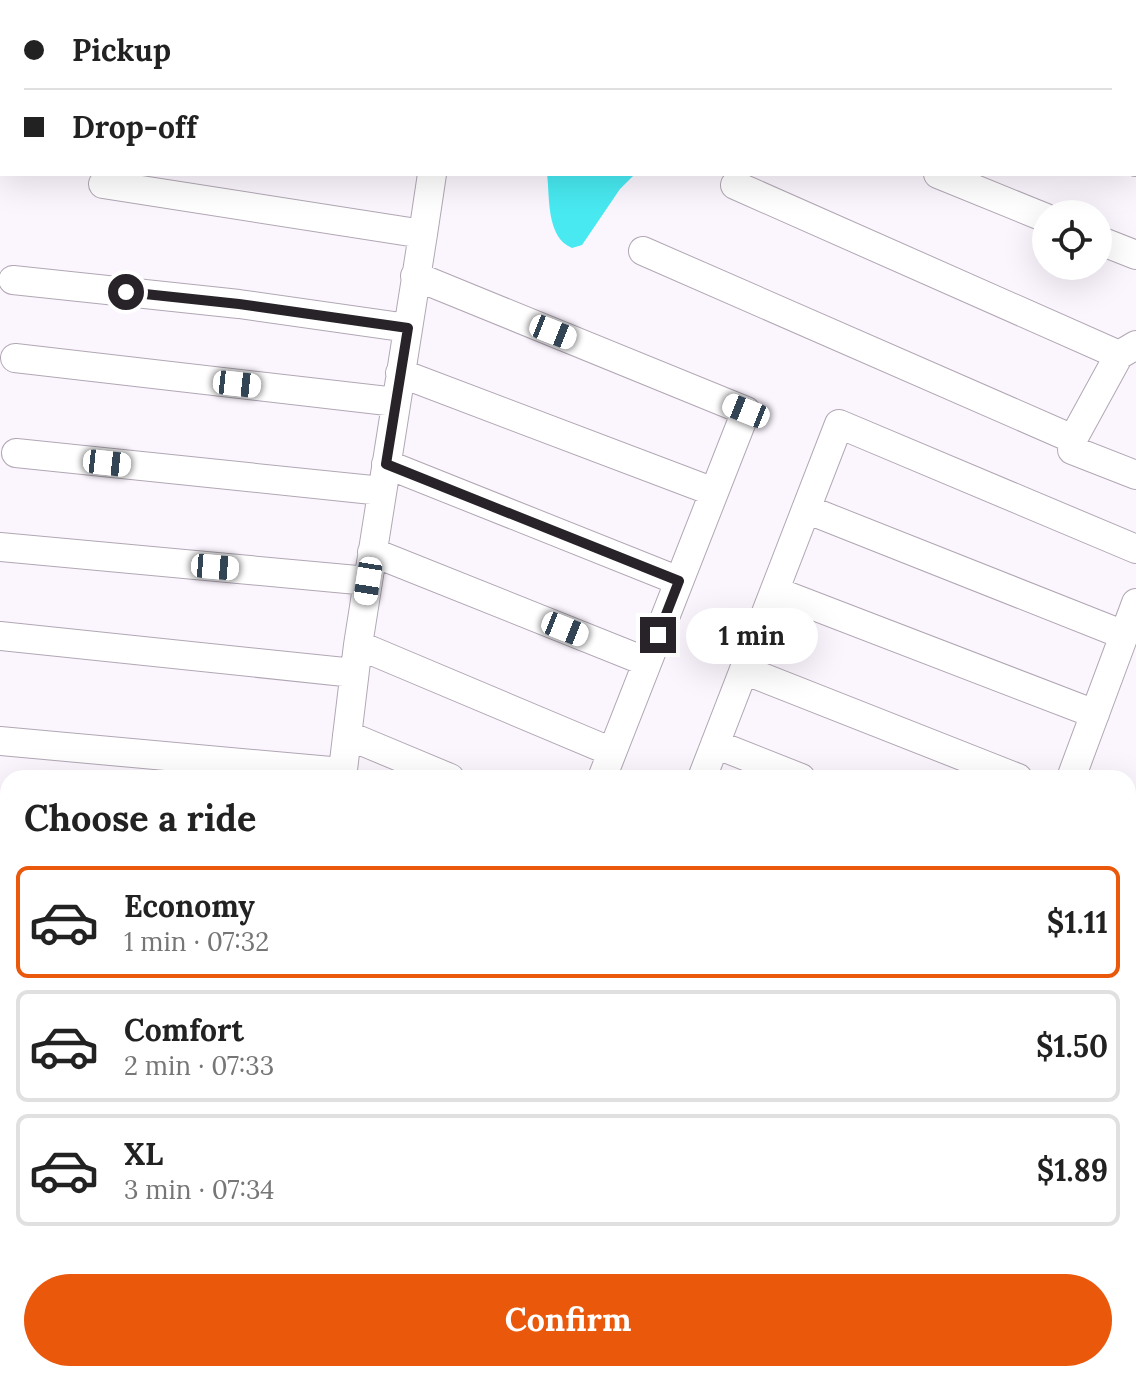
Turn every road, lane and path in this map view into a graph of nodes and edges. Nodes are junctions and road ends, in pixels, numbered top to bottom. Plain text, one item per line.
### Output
1 (432, 176) edge
2 (943, 176) edge
3 (103, 184) dead end
4 (735, 185) dead end
5 (1032, 212) edge
6 (423, 234) junction
7 (1112, 246) edge
8 (643, 251) dead end
9 (1136, 255) edge
10 (415, 276) junction
11 (13, 280) dead end
12 (408, 328) junction
13 (1127, 350) edge
14 (15, 358) dead end
15 (400, 373) junction
16 (396, 402) junction
17 (1073, 439) junction
18 (16, 453) dead end
19 (1136, 475) edge
20 (384, 478) junction
21 (714, 492) junction
22 (806, 509) junction
23 (0, 547) edge
24 (1136, 549) edge
25 (372, 552) junction
26 (368, 581) junction
27 (679, 581) junction
28 (775, 591) junction
29 (1136, 604) edge
30 (1124, 635) junction
31 (0, 636) edge
32 (358, 645) junction
33 (647, 662) junction
34 (744, 670) junction
35 (354, 673) junction
36 (1095, 714) junction
37 (347, 735) junction
38 (0, 741) edge
39 (715, 744) junction
40 (116, 764) edge
41 (607, 765) edge
42 (233, 770) edge
43 (343, 770) edge
44 (431, 770) edge
45 (705, 770) edge
46 (781, 770) edge
47 (998, 770) edge
48 (1074, 770) edge

1 - 6 street
2 - 5 street
3 - 6 street
4 - 13 street
6 - 10 street
7 - 9 street
8 - 17 street
10 - 12 street
10 - 21 street
11 - 12 street
12 - 15 street
13 - 17 street
14 - 16 street
15 - 16 street
15 - 21 street
16 - 20 street
17 - 19 street
18 - 20 street
20 - 25 street
20 - 27 street
21 - 27 street
22 - 24 street
22 - 28 street
22 - 30 street
23 - 26 street
25 - 26 street
25 - 33 street
26 - 32 street
27 - 33 street
28 - 34 street
28 - 36 street
29 - 30 street
30 - 36 street
31 - 35 street
32 - 35 street
32 - 41 street
33 - 41 street
34 - 39 street
34 - 47 street
35 - 37 street
36 - 48 street
37 - 43 street
37 - 44 street
38 - 40 street
39 - 45 street
39 - 46 street
40 - 42 street

